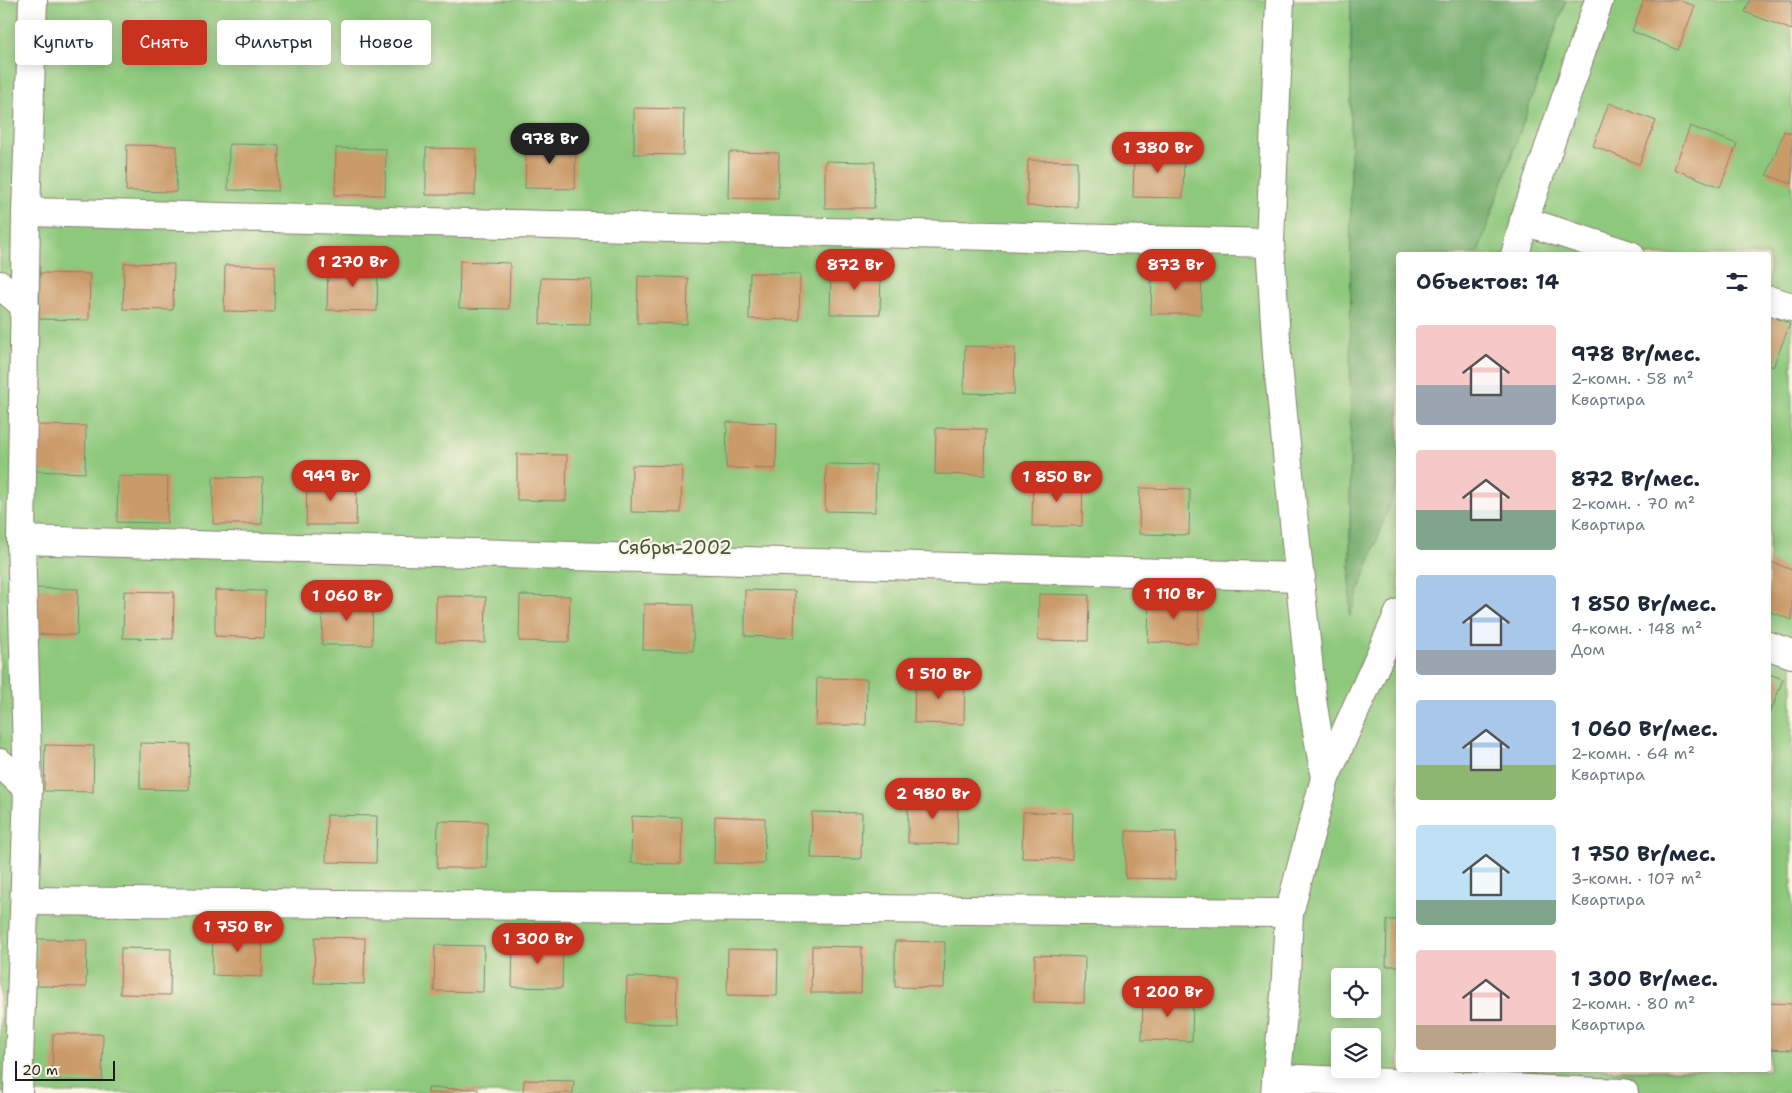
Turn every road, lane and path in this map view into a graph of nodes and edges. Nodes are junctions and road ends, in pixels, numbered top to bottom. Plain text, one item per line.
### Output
1 (33, 0) edge
2 (1280, 0) edge
3 (1599, 0) edge
4 (26, 212) junction
5 (1524, 221) junction
6 (1270, 243) junction
7 (1516, 252) edge
8 (1621, 252) edge
9 (0, 285) edge
10 (1771, 301) edge
11 (25, 306) junction
12 (1792, 307) edge
13 (21, 540) junction
14 (1301, 577) junction
15 (1396, 621) edge
16 (1771, 647) edge
17 (1792, 654) edge
18 (0, 763) edge
19 (1325, 778) junction
20 (28, 789) junction
21 (25, 901) junction
22 (1289, 913) junction
23 (1276, 1086) edge
24 (18, 1093) edge
25 (1624, 1093) edge

1 - 4 lane
2 - 6 lane
3 - 5 lane
4 - 6 lane
4 - 11 lane
5 - 7 lane
5 - 8 lane
6 - 14 lane
9 - 11 lane
10 - 12 lane
11 - 13 lane
13 - 14 lane
13 - 20 lane
14 - 19 lane
15 - 19 lane
16 - 17 lane
18 - 20 lane
19 - 22 lane
20 - 21 lane
21 - 22 lane
21 - 24 lane
22 - 23 lane
23 - 25 lane

